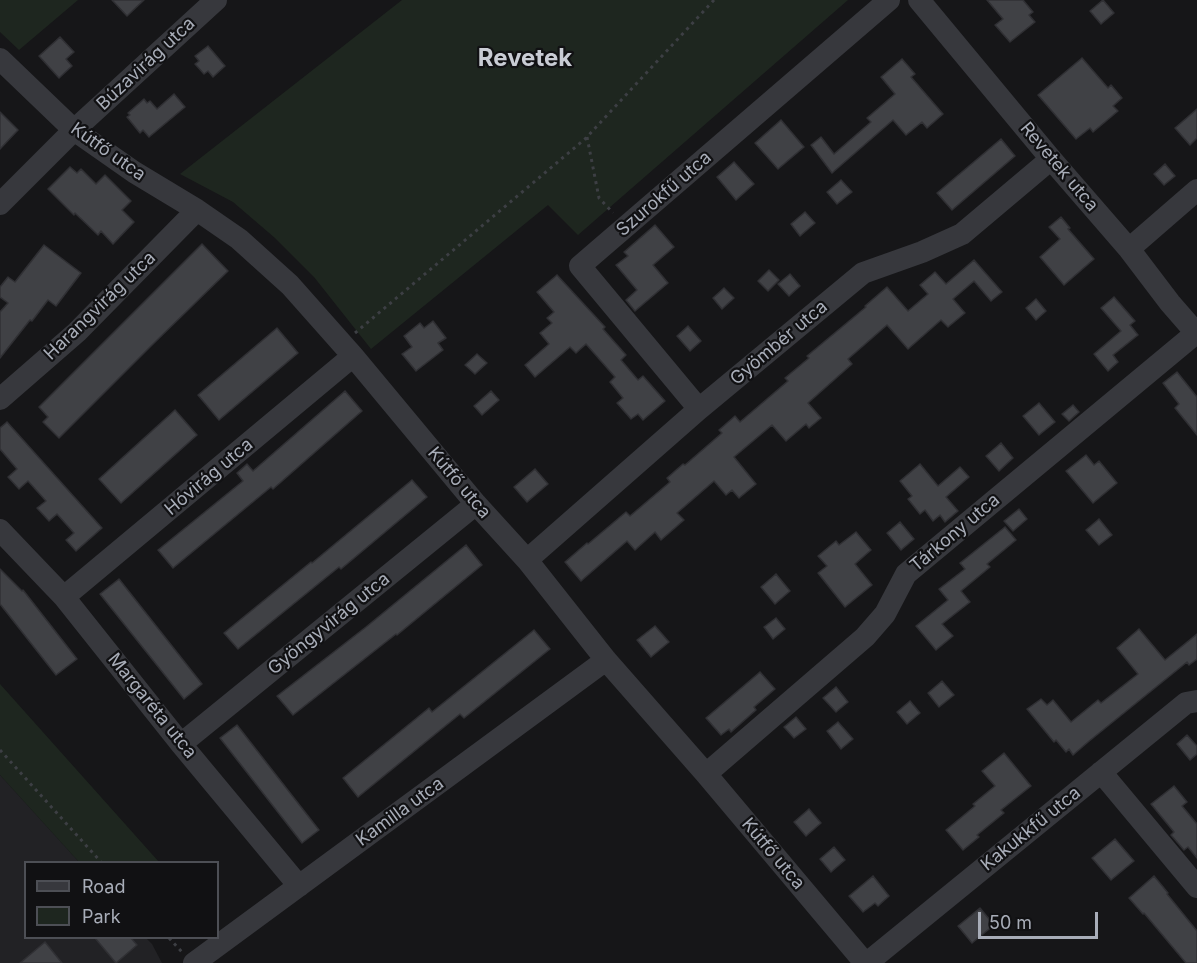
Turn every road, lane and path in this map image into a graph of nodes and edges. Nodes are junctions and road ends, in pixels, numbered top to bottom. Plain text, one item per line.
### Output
1 (216, 0) edge
2 (714, 0) edge
3 (889, 0) edge
4 (919, 0) edge
5 (0, 59) edge
6 (74, 130) junction
7 (587, 137) junction
8 (1051, 159) junction
9 (1197, 190) edge
10 (0, 204) edge
11 (197, 210) junction
12 (626, 227) junction
13 (1129, 249) junction
14 (1197, 334) edge
15 (348, 350) junction
16 (0, 399) edge
17 (699, 409) junction
18 (476, 504) junction
19 (0, 530) edge
20 (527, 560) junction
21 (64, 597) junction
22 (606, 660) junction
23 (1197, 700) edge
24 (182, 744) junction
25 (0, 750) edge
26 (1101, 771) junction
27 (706, 774) junction
28 (100, 861) edge
29 (299, 886) junction
30 (1197, 887) edge
31 (194, 963) edge
32 (866, 963) edge

1 - 6 street, Búzavirág utca
2 - 7 path
3 - 12 street, Szurokfű utca
4 - 8 street, Revetek utca
5 - 6 street, Kútfő utca
6 - 10 street, Búzavirág utca
6 - 11 street, Kútfő utca
7 - 12 path
7 - 15 path
8 - 13 street, Revetek utca
8 - 17 street, Gyömbér utca
9 - 13 street
11 - 15 street, Kútfő utca
11 - 16 street, Harangvirág utca
12 - 17 street, Szurokfű utca
13 - 14 street, Revetek utca
14 - 27 street, Tárkony utca
15 - 18 street, Kútfő utca
15 - 21 street, Hóvirág utca
17 - 20 street, Gyömbér utca
18 - 20 street, Kútfő utca
18 - 24 street, Gyöngyvirág utca
19 - 21 street, Margaréta utca
20 - 22 street, Kútfő utca
21 - 24 street, Margaréta utca
22 - 27 street, Kútfő utca
22 - 29 street, Kamilla utca
23 - 26 street, Kakukkfű utca
24 - 29 street, Margaréta utca
25 - 28 path
26 - 30 street
26 - 32 street, Kakukkfű utca
27 - 32 street, Kútfő utca
29 - 31 street, Kamilla utca

